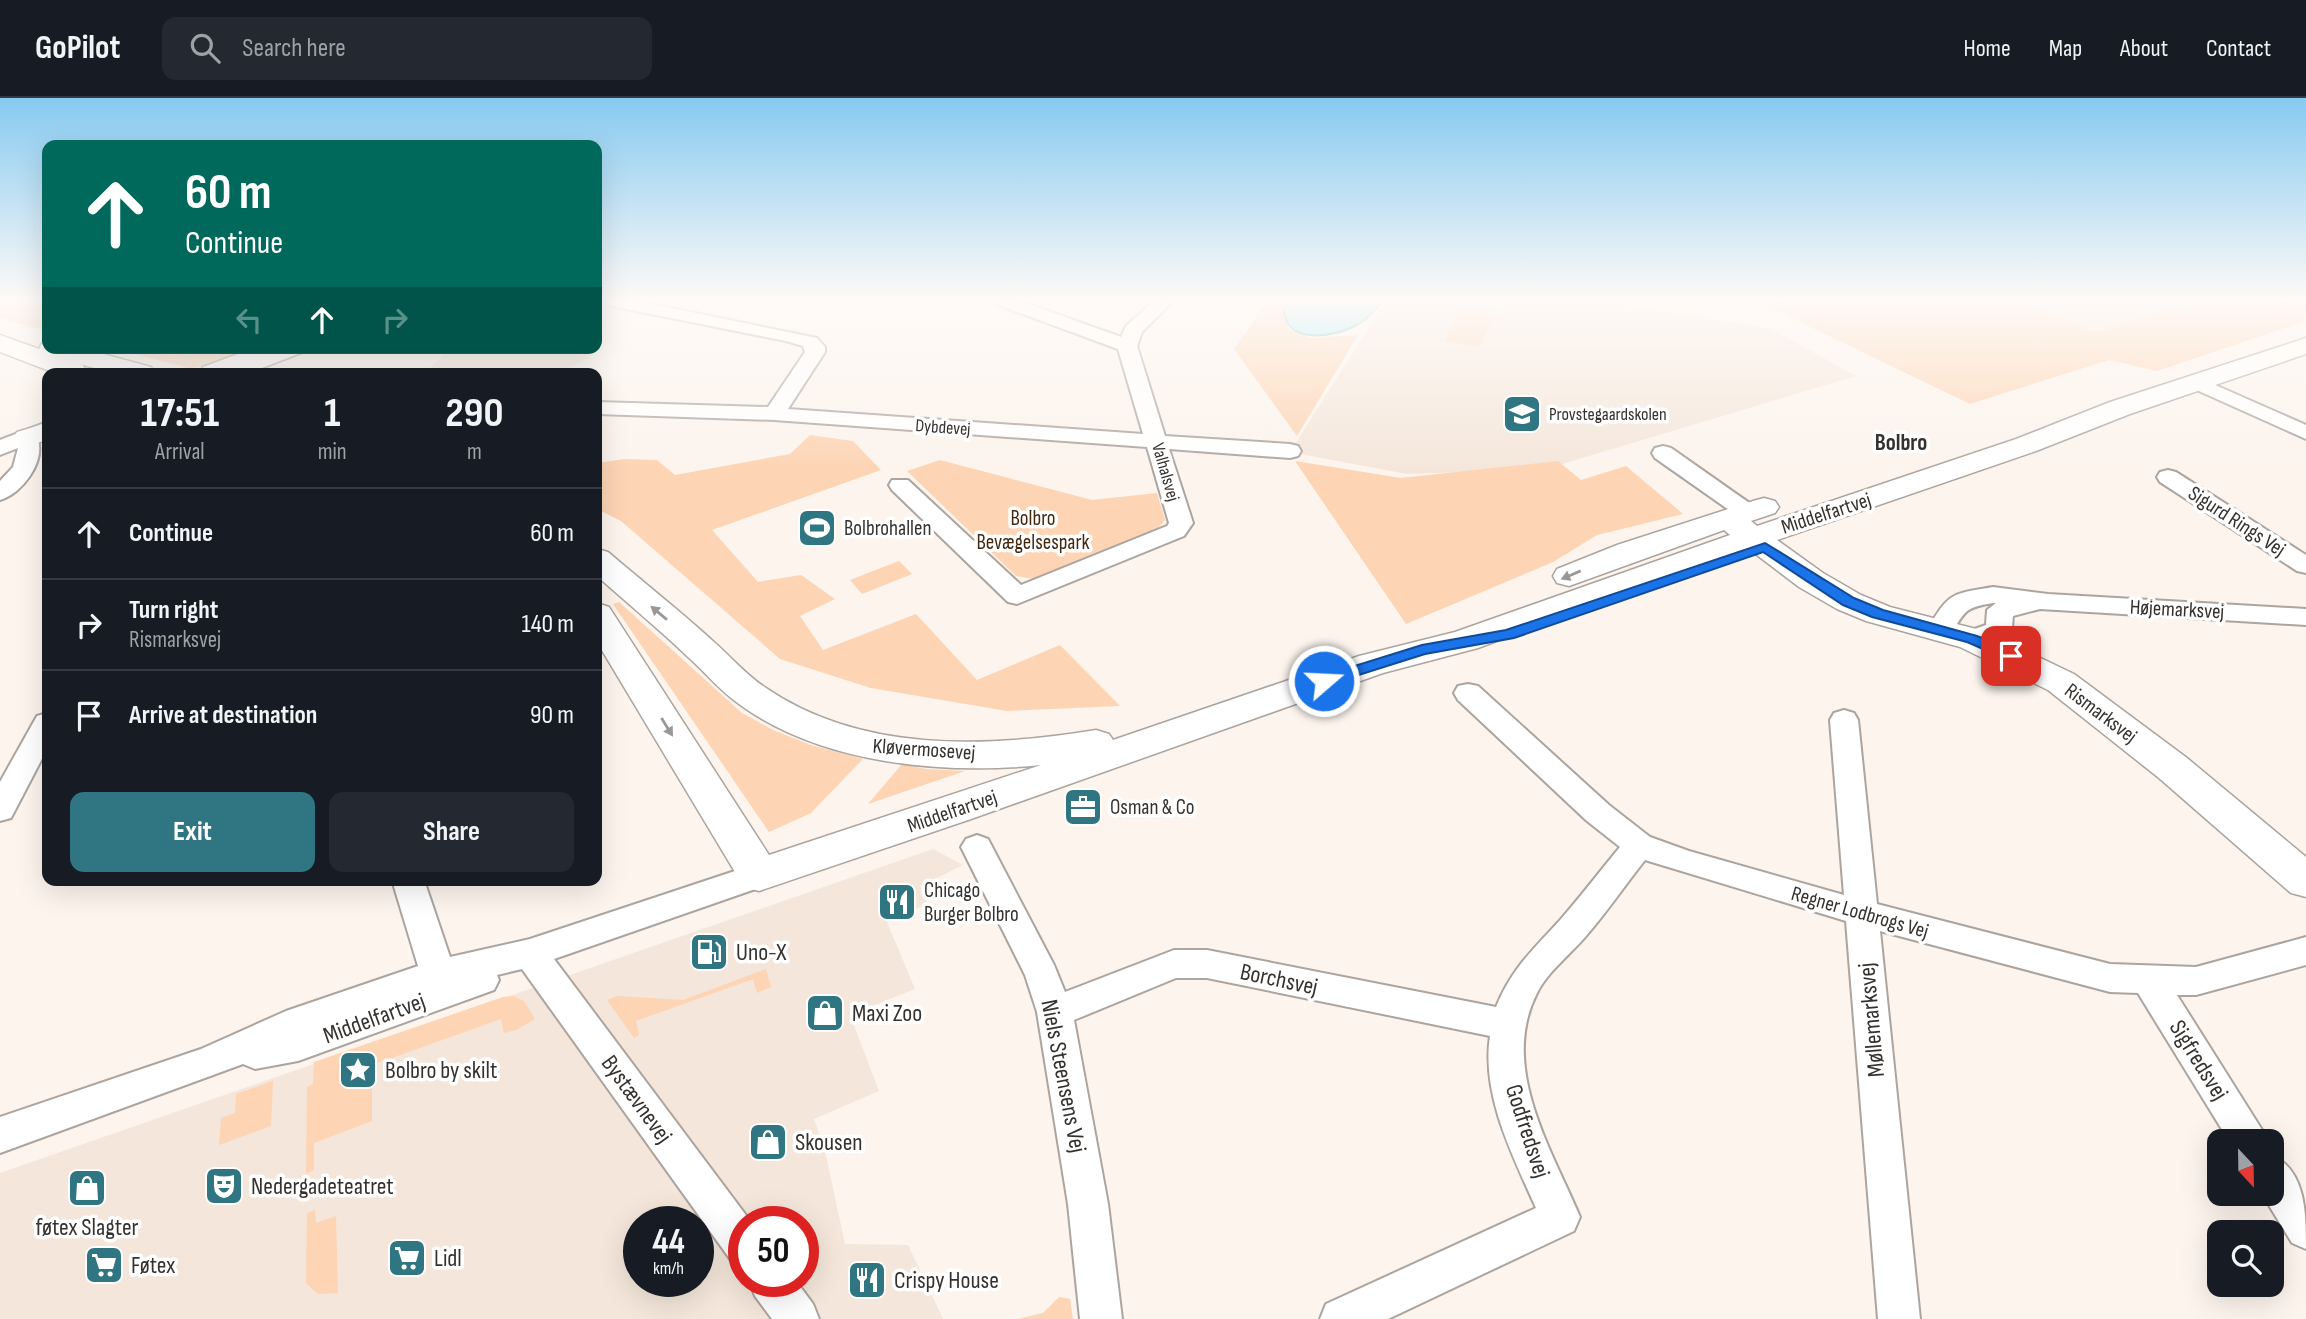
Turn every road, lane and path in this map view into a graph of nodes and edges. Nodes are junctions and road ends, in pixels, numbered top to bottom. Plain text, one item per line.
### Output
1 (58, 358) edge
2 (245, 358) edge
3 (250, 358) edge
4 (269, 358) edge
5 (811, 358) edge
6 (1131, 358) edge
7 (2271, 358) edge
8 (97, 368) edge
9 (114, 368) edge
10 (214, 368) edge
11 (225, 368) edge
12 (242, 368) edge
13 (2197, 383) junction
14 (602, 408) edge
15 (2120, 408) junction
16 (774, 414) junction
17 (2306, 433) edge
18 (41, 440) edge
19 (1158, 443) junction
20 (0, 448) edge
21 (1290, 451) dead end
22 (1653, 456) dead end
23 (2168, 477) dead end
24 (900, 485) dead end
25 (0, 493) edge
26 (1752, 528) junction
27 (602, 563) edge
28 (2306, 566) edge
29 (2048, 601) junction
30 (2306, 617) edge
31 (602, 622) edge
32 (1963, 630) junction
33 (1466, 640) junction
34 (1372, 664) junction
35 (1468, 693) dead end
36 (1277, 698) junction
37 (1844, 720) dead end
38 (42, 732) edge
39 (0, 810) edge
40 (1639, 845) junction
41 (977, 847) dead end
42 (759, 875) junction
43 (2306, 881) edge
44 (410, 886) edge
45 (1861, 913) junction
46 (2306, 951) edge
47 (530, 953) junction
48 (438, 974) junction
49 (2148, 979) junction
50 (1055, 1012) junction
51 (1509, 1025) junction
52 (210, 1062) junction
53 (2242, 1129) edge
54 (0, 1135) edge
55 (2284, 1193) edge
56 (728, 1223) edge
57 (2306, 1229) edge
58 (782, 1297) edge
59 (798, 1319) edge
60 (1101, 1319) edge
61 (1341, 1319) edge
62 (1899, 1319) edge

1 - 8 main road
1 - 9 main road
2 - 10 street
3 - 11 main road
4 - 12 street
5 - 16 street
6 - 19 street, Valhalsvej
7 - 13 main road, Middelfartvej
13 - 15 main road, Middelfartvej
13 - 17 street
14 - 16 street, Dybdevej
15 - 26 main road, Middelfartvej
15 - 26 main road, Middelfartvej
16 - 19 street, Dybdevej
18 - 20 street
18 - 25 street
19 - 21 street, Dybdevej
19 - 24 street, Valhalsvej
22 - 26 street
23 - 28 street, Sigurd Rings Vej
26 - 32 main road, Rismarksvej
26 - 33 main road, Middelfartvej
26 - 33 main road
26 -> 34 main road, Middelfartvej
36 -> 27 main road, Kløvermosevej
29 - 30 street, Højemarksvej
29 - 32 street, Højemarksvej
29 - 32 street, Højemarksvej
31 -> 42 main road
32 - 43 main road, Rismarksvej
33 - 34 main road, Middelfartvej
34 - 36 main road, Middelfartvej
35 - 40 street, Regner Lodbrogs Vej
36 - 42 main road, Middelfartvej
37 - 45 street, Møllemarksvej
38 - 39 street
40 - 45 street, Regner Lodbrogs Vej
40 - 51 street, Godfredsvej
41 - 50 street, Niels Steensens Vej
42 - 47 street, Middelfartvej
44 - 48 street
45 - 49 street, Regner Lodbrogs Vej
45 - 62 street, Møllemarksvej
46 - 49 street, Regner Lodbrogs Vej
47 - 48 street, Middelfartvej
47 - 52 street, Middelfartvej
47 - 56 street, Bystævnevej
48 - 52 street, Middelfartvej
49 - 53 street, Sigfredsvej
50 - 51 street, Borchsvej
50 - 60 street, Niels Steensens Vej
51 - 61 street, Godfredsvej
52 - 54 street, Middelfartvej
55 - 57 street
58 - 59 street

